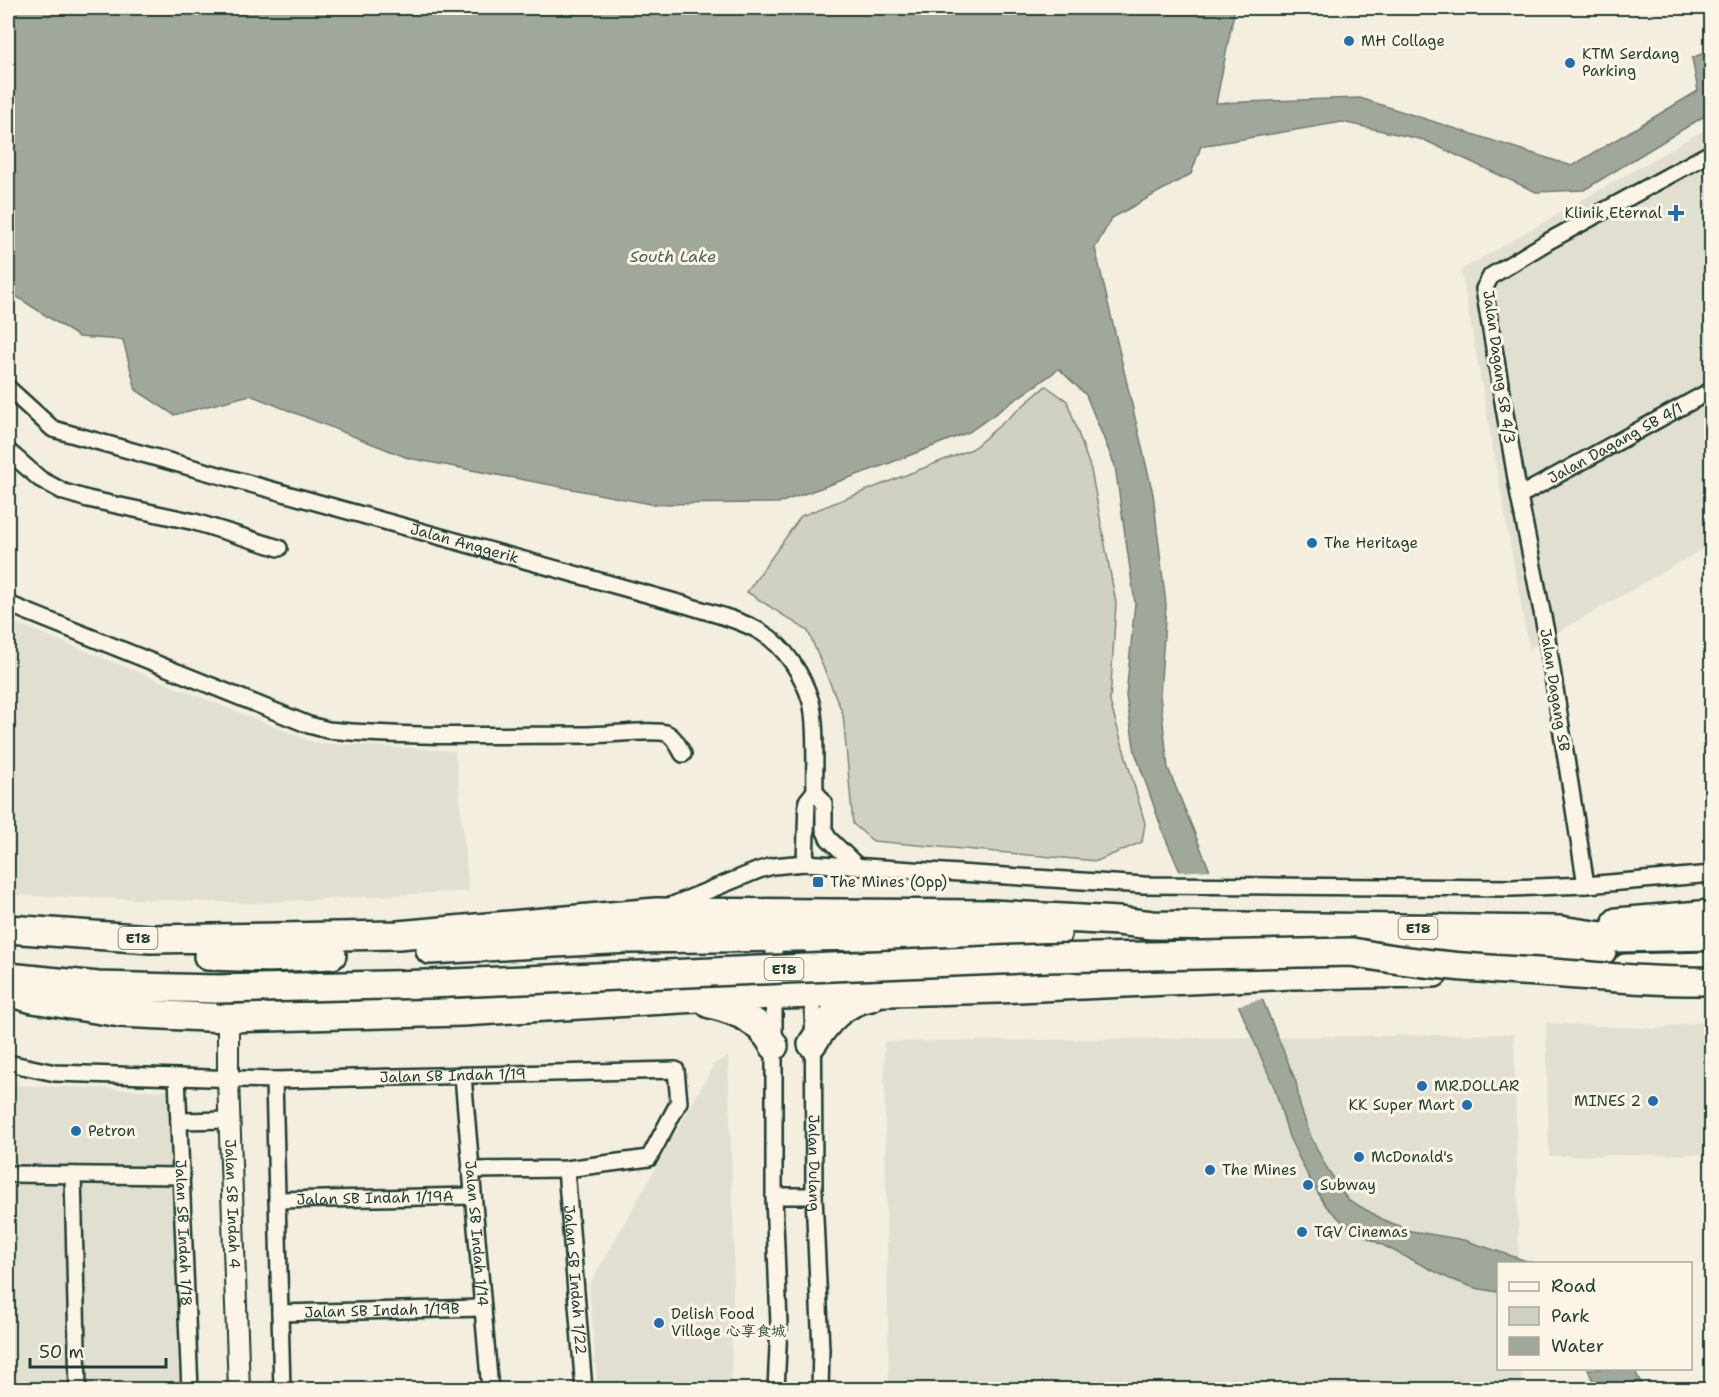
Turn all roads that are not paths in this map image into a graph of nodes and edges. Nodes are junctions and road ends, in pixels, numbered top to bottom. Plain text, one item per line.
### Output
1 (1712, 152) edge
2 (8, 388) edge
3 (1712, 390) edge
4 (8, 451) edge
5 (1519, 496) junction
6 (279, 548) dead end
7 (8, 604) edge
8 (683, 754) dead end
9 (814, 791) junction
10 (805, 863) junction
11 (858, 867) junction
12 (1712, 874) edge
13 (1586, 885) junction
14 (656, 912) junction
15 (1712, 915) edge
16 (1152, 925) junction
17 (8, 929) edge
18 (1560, 930) junction
19 (8, 936) edge
20 (897, 936) junction
21 (1712, 936) edge
22 (716, 938) junction
23 (774, 938) junction
24 (813, 938) junction
25 (1712, 950) edge
26 (1352, 952) junction
27 (1712, 966) edge
28 (8, 977) edge
29 (1712, 981) edge
30 (8, 992) edge
31 (899, 992) junction
32 (813, 994) junction
33 (774, 995) junction
34 (701, 998) junction
35 (228, 1018) junction
36 (812, 1044) junction
37 (774, 1047) junction
38 (8, 1063) edge
39 (463, 1076) junction
40 (177, 1077) junction
41 (228, 1079) junction
42 (274, 1080) junction
43 (229, 1120) junction
44 (179, 1121) junction
45 (566, 1169) junction
46 (470, 1170) junction
47 (8, 1174) edge
48 (73, 1175) junction
49 (182, 1176) junction
50 (473, 1196) junction
51 (774, 1196) junction
52 (814, 1196) junction
53 (277, 1200) junction
54 (483, 1308) junction
55 (280, 1313) junction
56 (78, 1389) edge
57 (190, 1389) edge
58 (239, 1389) edge
59 (282, 1389) edge
60 (490, 1389) edge
61 (584, 1389) edge
62 (776, 1389) edge
63 (820, 1389) edge

1 - 5 street, Jalan Dagang SB 4/3
2 - 9 street, Jalan Anggerik
3 - 5 street, Jalan Dagang SB 4/1
4 - 6 street
5 - 13 street, Jalan Dagang SB
7 - 8 street
9 - 10 street, Jalan Anggerik
9 - 11 street, Jalan Anggerik
10 - 11 street
10 - 14 street
11 - 13 street
12 - 13 street
14 - 16 highway, E18
14 - 17 highway, E18
15 - 18 highway
16 - 18 highway, E18
16 - 20 highway
18 - 21 highway
19 - 22 highway
20 - 24 highway
20 - 31 highway
22 - 23 highway
22 - 34 highway
23 - 24 highway
23 - 33 street
24 - 32 street, Jalan Dulang
25 - 26 highway, bridge
26 - 28 highway, E18, bridge
26 - 29 highway, bridge
27 - 31 highway
30 - 35 highway
31 - 32 highway
31 - 36 highway
32 - 33 highway
32 - 36 street, Jalan Dulang
33 - 34 highway
33 - 37 street
34 - 35 highway
34 - 37 highway
35 - 41 street, Jalan SB Indah 4
36 - 52 street, Jalan Dulang
37 - 51 street
38 - 40 street, Jalan SB Indah 1/19
39 - 42 street, Jalan SB Indah 1/19
39 - 45 street, Jalan SB Indah 1/19
39 - 46 street, Jalan SB Indah 1/14
40 - 41 street, Jalan SB Indah 1/19
40 - 44 street, Jalan SB Indah 1/18
41 - 42 street, Jalan SB Indah 1/19
41 - 43 street, Jalan SB Indah 4
42 - 53 street
43 - 44 street
43 - 58 street, Jalan SB Indah 4
44 - 49 street, Jalan SB Indah 1/18
45 - 46 street
45 - 61 street, Jalan SB Indah 1/22
46 - 50 street, Jalan SB Indah 1/14
47 - 48 street
48 - 49 street
48 - 56 street
49 - 57 street, Jalan SB Indah 1/18
50 - 53 street, Jalan SB Indah 1/19A
50 - 54 street, Jalan SB Indah 1/14
51 - 52 street
51 - 62 street
52 - 63 street, Jalan Dulang
53 - 55 street
54 - 55 street, Jalan SB Indah 1/19B
54 - 60 street, Jalan SB Indah 1/14
55 - 59 street

